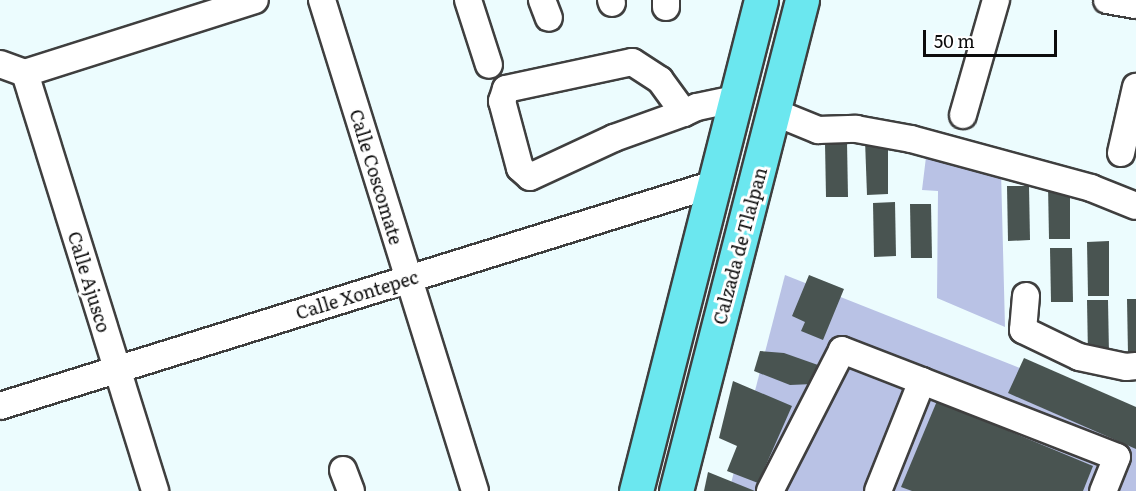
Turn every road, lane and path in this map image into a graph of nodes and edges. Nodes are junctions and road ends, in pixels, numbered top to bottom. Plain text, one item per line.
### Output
1 (255, 0) edge
2 (321, 0) edge
3 (468, 0) edge
4 (761, 0) edge
5 (802, 0) edge
6 (996, 0) edge
7 (1107, 0) edge
8 (1136, 5) edge
9 (0, 64) edge
10 (489, 65) dead end
11 (25, 73) junction
12 (1136, 87) edge
13 (735, 99) junction
14 (774, 112) junction
15 (684, 113) junction
16 (963, 115) dead end
17 (1121, 153) dead end
18 (714, 184) junction
19 (1136, 206) edge
20 (704, 226) junction
21 (407, 279) junction
22 (1026, 296) dead end
23 (1136, 366) edge
24 (116, 369) junction
25 (922, 381) junction
26 (0, 405) edge
27 (155, 491) edge
28 (475, 491) edge
29 (622, 491) edge
30 (636, 491) edge
31 (676, 491) edge
32 (770, 491) edge
33 (878, 491) edge
34 (1103, 491) edge

1 - 11 street
2 - 21 street, Calle Coscomate
3 - 10 street
4 - 13 main road
5 - 14 main road, Calzada de Tlalpan
6 - 16 street
7 - 8 street
9 - 11 street
11 - 24 street, Calle Ajusco
12 - 17 street
13 - 15 street
13 - 18 main road
14 - 19 street
14 - 31 main road, Calzada de Tlalpan
15 - 15 street
18 - 20 main road
18 - 21 street, Calle Xontepec
20 - 29 street
20 - 30 main road
21 - 24 street, Calle Xontepec
21 - 28 street, Calle Coscomate
22 - 23 street
24 - 26 street, Calle Xontepec
24 - 27 street, Calle Ajusco
25 - 32 street
25 - 33 street
25 - 34 street

